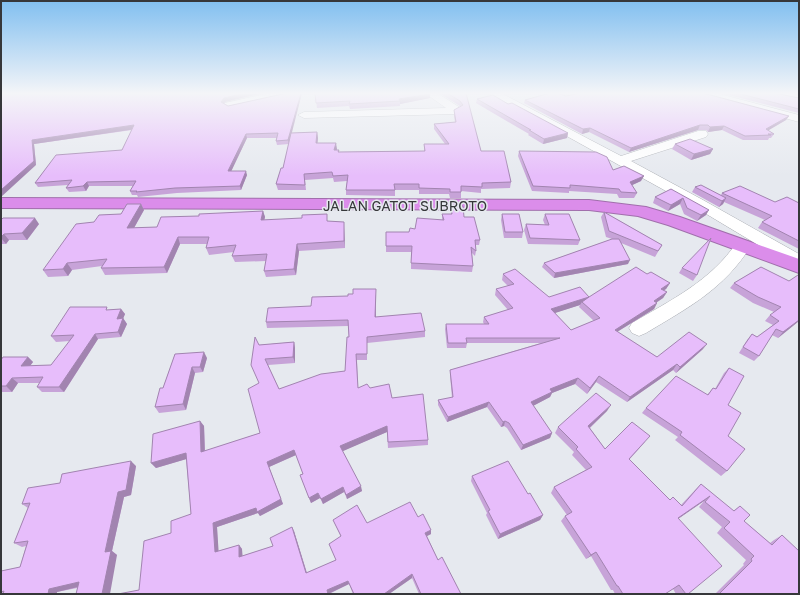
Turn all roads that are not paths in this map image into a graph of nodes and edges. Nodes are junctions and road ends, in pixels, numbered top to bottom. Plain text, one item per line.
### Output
1 (546, 121) edge
2 (702, 134) dead end
3 (619, 160) junction
4 (1, 203) edge
5 (743, 246) junction
6 (799, 262) edge
7 (799, 266) edge
8 (639, 328) dead end

1 - 3 street
2 - 3 street
3 - 6 street
4 - 5 highway, JALAN GATOT SUBROTO
5 - 7 highway, JALAN GATOT SUBROTO
5 - 8 street

